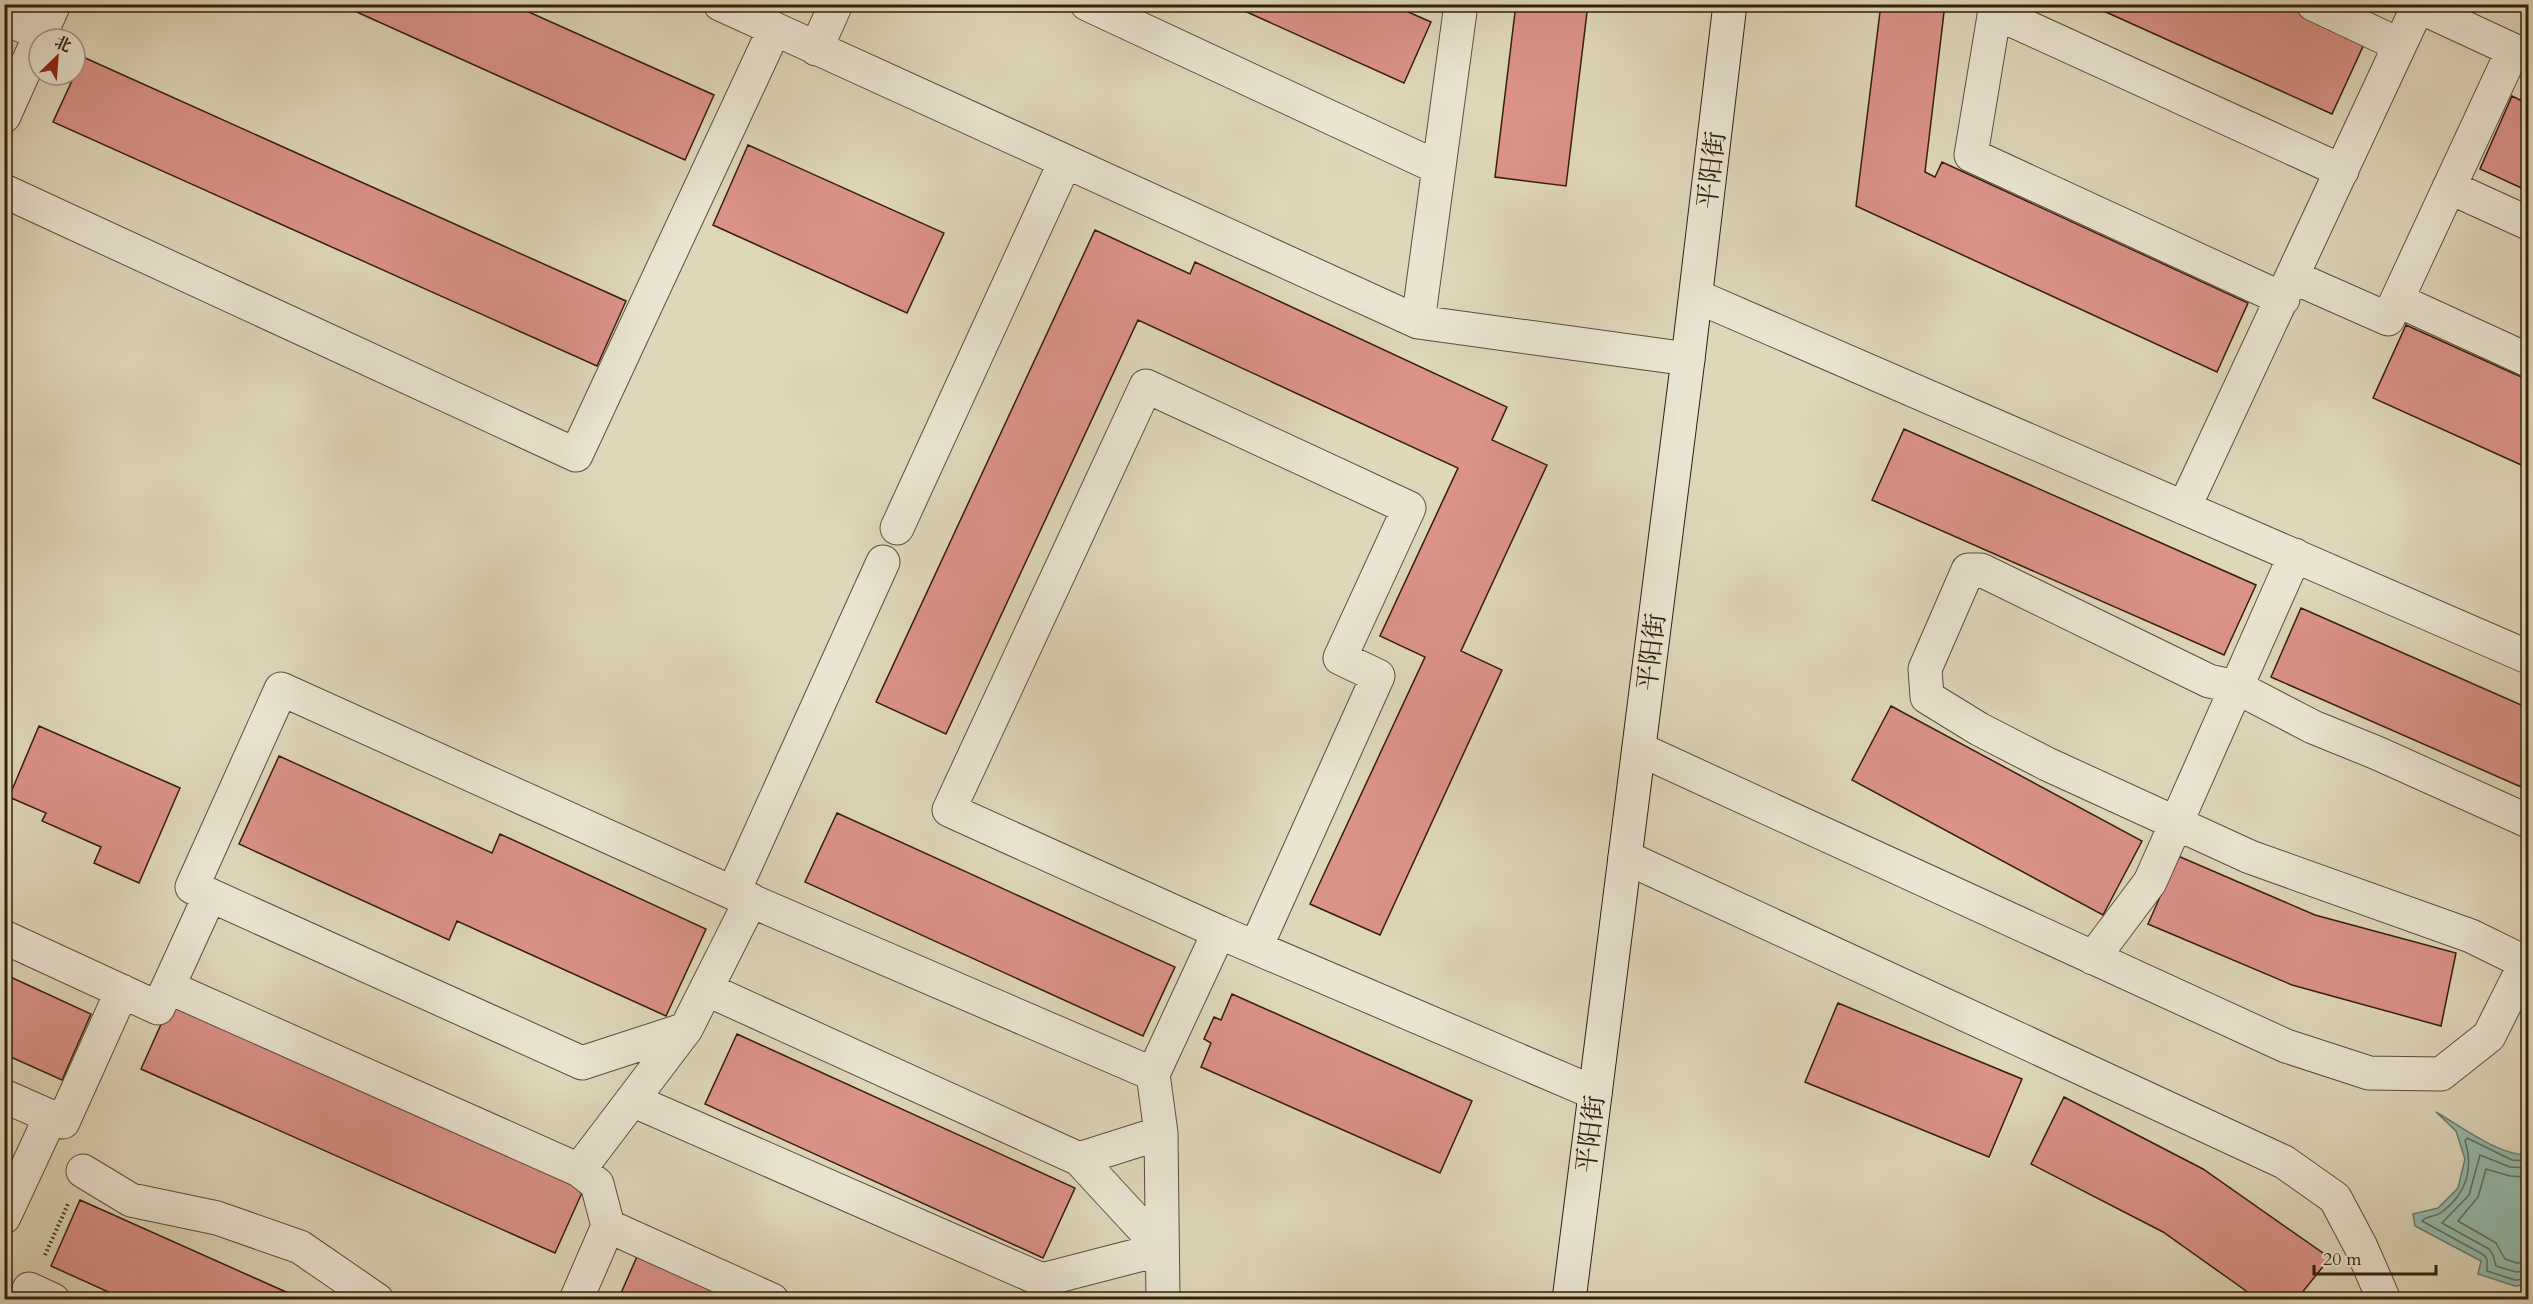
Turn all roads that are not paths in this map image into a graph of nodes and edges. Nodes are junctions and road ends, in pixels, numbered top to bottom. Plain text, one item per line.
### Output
1 (54, 4) edge
2 (720, 4) edge
3 (836, 4) edge
4 (1087, 4) edge
5 (1730, 4) edge
6 (2313, 4) edge
7 (2419, 5) edge
8 (1451, 8) edge
9 (1995, 8) edge
10 (4, 18) edge
11 (44, 27) edge
12 (27, 28) edge
13 (774, 30) junction
14 (2400, 45) junction
15 (816, 49) junction
16 (2521, 53) edge
17 (27, 65) edge
18 (4, 116) edge
19 (1065, 162) junction
20 (1439, 168) junction
21 (2342, 171) junction
22 (2450, 187) junction
23 (4, 191) edge
24 (2529, 223) edge
25 (2288, 288) junction
26 (1696, 296) junction
27 (2397, 300) junction
28 (1418, 322) junction
29 (1688, 359) junction
30 (2529, 360) edge
31 (2184, 508) junction
32 (897, 528) dead end
33 (2295, 555) junction
34 (883, 562) dead end
35 (2529, 657) edge
36 (2236, 687) junction
37 (1639, 749) junction
38 (2529, 821) edge
39 (2176, 824) junction
40 (1625, 857) junction
41 (210, 895) junction
42 (742, 897) junction
43 (1219, 933) junction
44 (4, 937) edge
45 (1256, 947) junction
46 (2093, 958) junction
47 (2527, 960) edge
48 (168, 987) junction
49 (706, 989) junction
50 (122, 991) junction
51 (686, 1029) junction
52 (1153, 1074) junction
53 (1595, 1093) junction
54 (4, 1096) edge
55 (632, 1100) junction
56 (51, 1116) junction
57 (1161, 1133) junction
58 (1079, 1159) junction
59 (579, 1170) junction
60 (83, 1171) dead end
61 (4, 1217) edge
62 (608, 1226) junction
63 (1162, 1249) junction
64 (377, 1299) edge
65 (576, 1299) edge
66 (772, 1299) edge
67 (1162, 1299) edge
68 (1569, 1299) edge
69 (2384, 1299) edge

1 - 11 street
2 - 13 street
3 - 15 street
4 - 20 street
5 - 26 street, 平阳街
6 - 14 street
7 - 14 street
7 - 16 street
8 - 20 street
9 - 21 street
9 - 25 street
10 - 12 street
13 - 15 street
13 - 23 street
14 - 21 street
15 - 19 street
16 - 22 street
17 - 18 street
19 - 28 street
19 - 32 street
20 - 28 street
21 - 25 street
22 - 24 street
22 - 27 street
25 - 27 street
25 - 31 street
26 - 29 street, 平阳街
26 - 31 street
27 - 30 street
28 - 29 street
29 - 37 street, 平阳街
31 - 33 street
33 - 35 street
33 - 36 street
34 - 42 street
36 - 38 street
36 - 39 street
36 - 39 street
37 - 40 street, 平阳街
37 - 46 street
39 - 46 street
39 - 47 street
40 - 53 street, 平阳街
40 - 69 street
41 - 42 street
41 - 48 street
41 - 51 street
42 - 49 street
42 - 52 street
43 - 45 street
43 - 45 street
43 - 52 street
44 - 50 street
45 - 53 street
46 - 47 street
48 - 50 street
48 - 59 street
49 - 51 street
49 - 58 street
50 - 56 street
51 - 55 street
52 - 57 street
53 - 68 street, 平阳街
54 - 56 street
55 - 59 street
55 - 63 street
56 - 61 street
57 - 58 street
57 - 63 street
58 - 63 street
59 - 62 street
60 - 64 street
62 - 65 street
62 - 66 street
63 - 67 street

